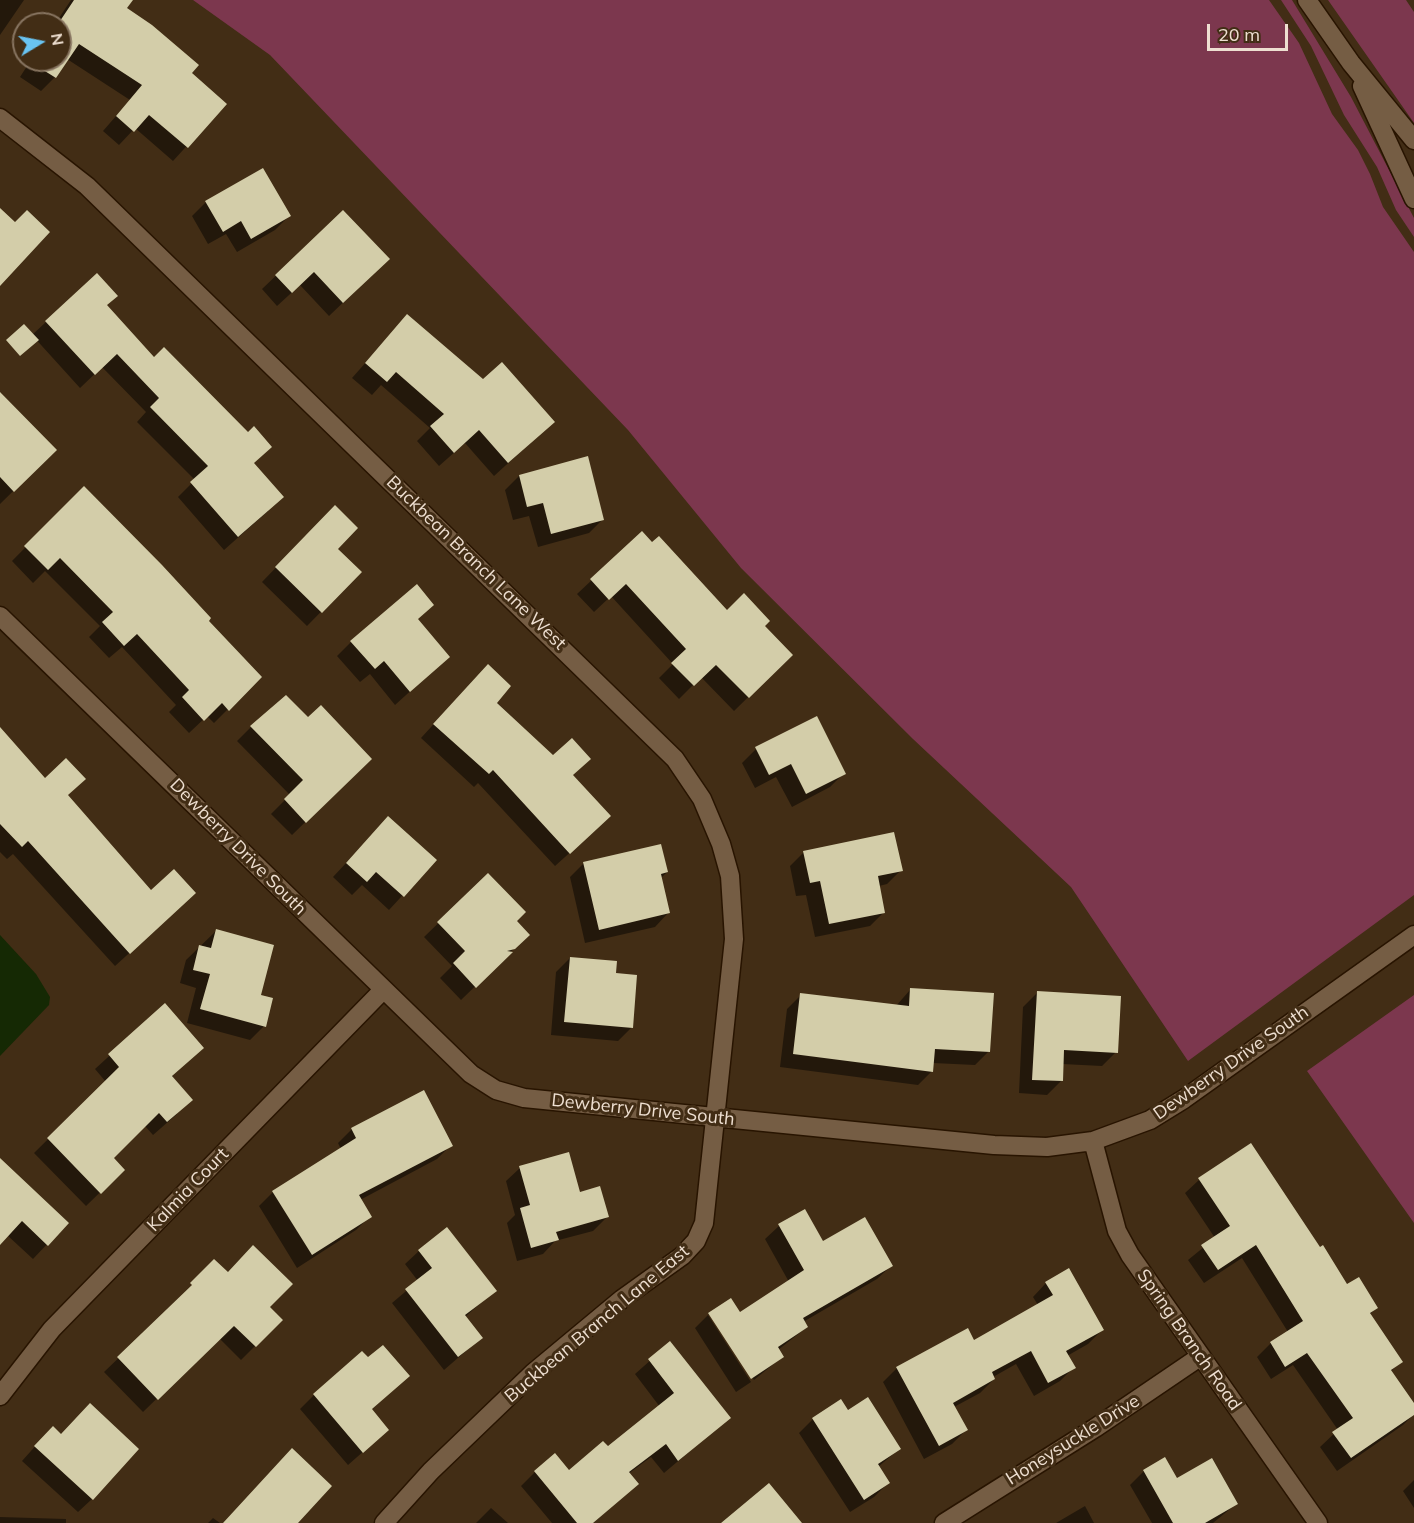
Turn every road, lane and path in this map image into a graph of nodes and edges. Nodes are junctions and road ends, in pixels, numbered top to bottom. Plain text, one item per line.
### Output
1 (1307, 0) edge
2 (1351, 63) junction
3 (0, 118) edge
4 (1414, 140) edge
5 (1414, 199) edge
6 (0, 616) edge
7 (1414, 935) edge
8 (383, 990) junction
9 (717, 1117) junction
10 (1093, 1141) junction
11 (1201, 1356) junction
12 (0, 1396) edge
13 (384, 1523) edge
14 (944, 1523) edge
15 (1318, 1523) edge

1 - 2 street
2 - 4 street
2 - 5 street
3 - 9 street, Buckbean Branch Lane West
6 - 8 street, Dewberry Drive South
7 - 10 street, Dewberry Drive South
8 - 9 street, Dewberry Drive South
8 - 12 street, Kalmia Court
9 - 10 street, Dewberry Drive South
9 - 13 street, Buckbean Branch Lane East
10 - 11 street, Spring Branch Road
11 - 14 street, Honeysuckle Drive
11 - 15 street, Spring Branch Road

